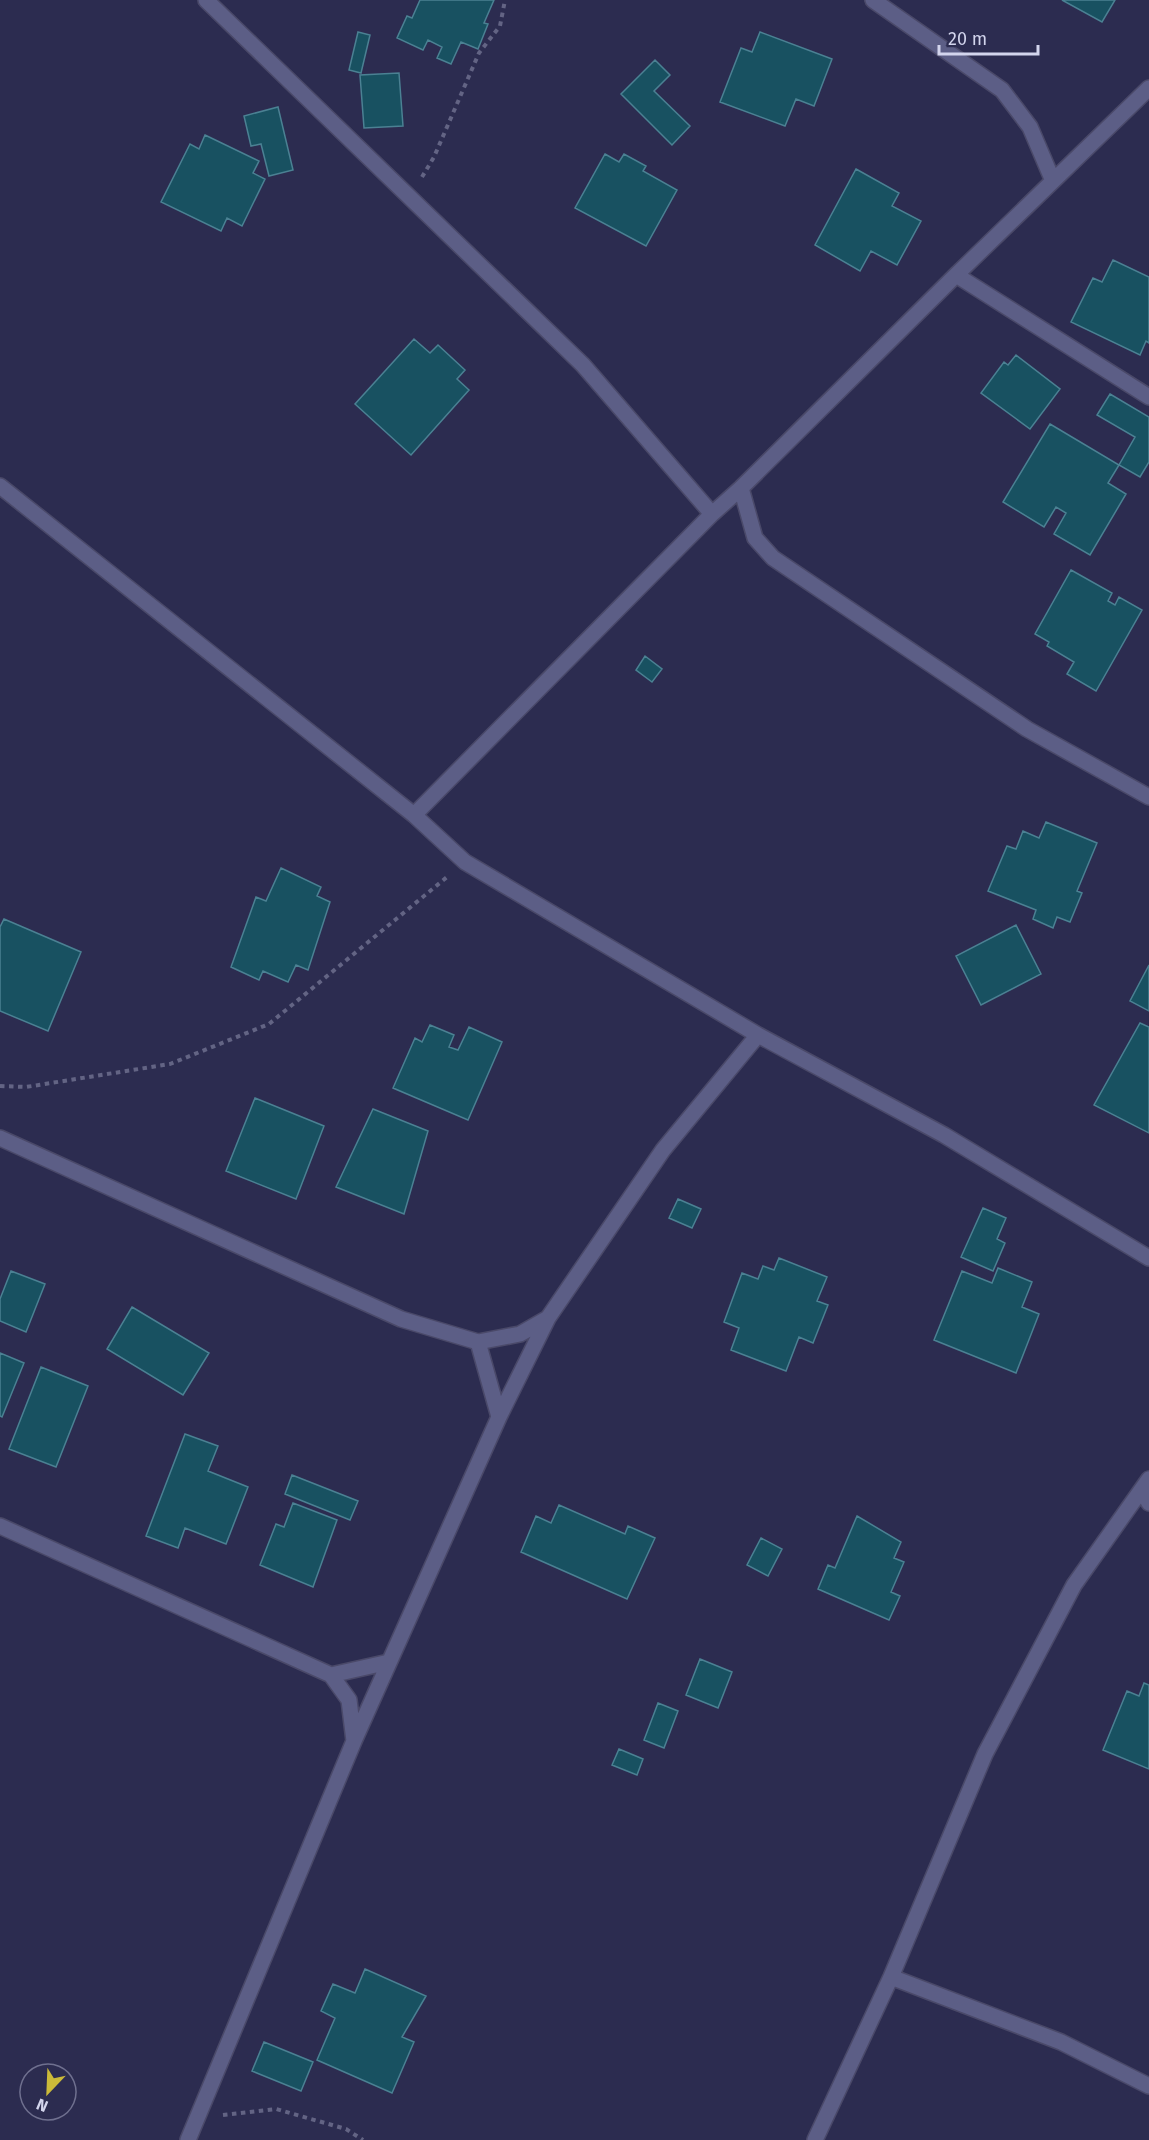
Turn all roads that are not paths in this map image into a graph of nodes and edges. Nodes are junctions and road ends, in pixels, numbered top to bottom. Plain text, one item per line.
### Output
1 (206, 0) edge
2 (873, 0) edge
3 (1149, 88) edge
4 (1053, 181) junction
5 (956, 275) junction
6 (1149, 397) edge
7 (0, 486) edge
8 (741, 488) junction
9 (712, 514) junction
10 (1149, 797) edge
11 (414, 815) junction
12 (759, 1035) junction
13 (0, 1138) edge
14 (1149, 1258) edge
15 (548, 1318) junction
16 (478, 1342) junction
17 (499, 1417) junction
18 (1147, 1491) edge
19 (0, 1526) edge
20 (389, 1662) junction
21 (332, 1675) junction
22 (354, 1741) junction
23 (891, 1977) junction
24 (1149, 2086) edge
25 (188, 2140) edge
26 (815, 2140) edge

1 - 9 street
2 - 4 street
3 - 4 street
4 - 5 street
5 - 6 street
5 - 8 street
7 - 11 street
8 - 9 street
8 - 10 street
9 - 11 street
11 - 12 street
12 - 14 street
12 - 15 street
13 - 16 street
15 - 16 street
15 - 17 street
16 - 17 street
17 - 20 street
18 - 23 street
19 - 21 street
20 - 21 street
20 - 22 street
21 - 22 street
22 - 25 street
23 - 24 street
23 - 26 street

